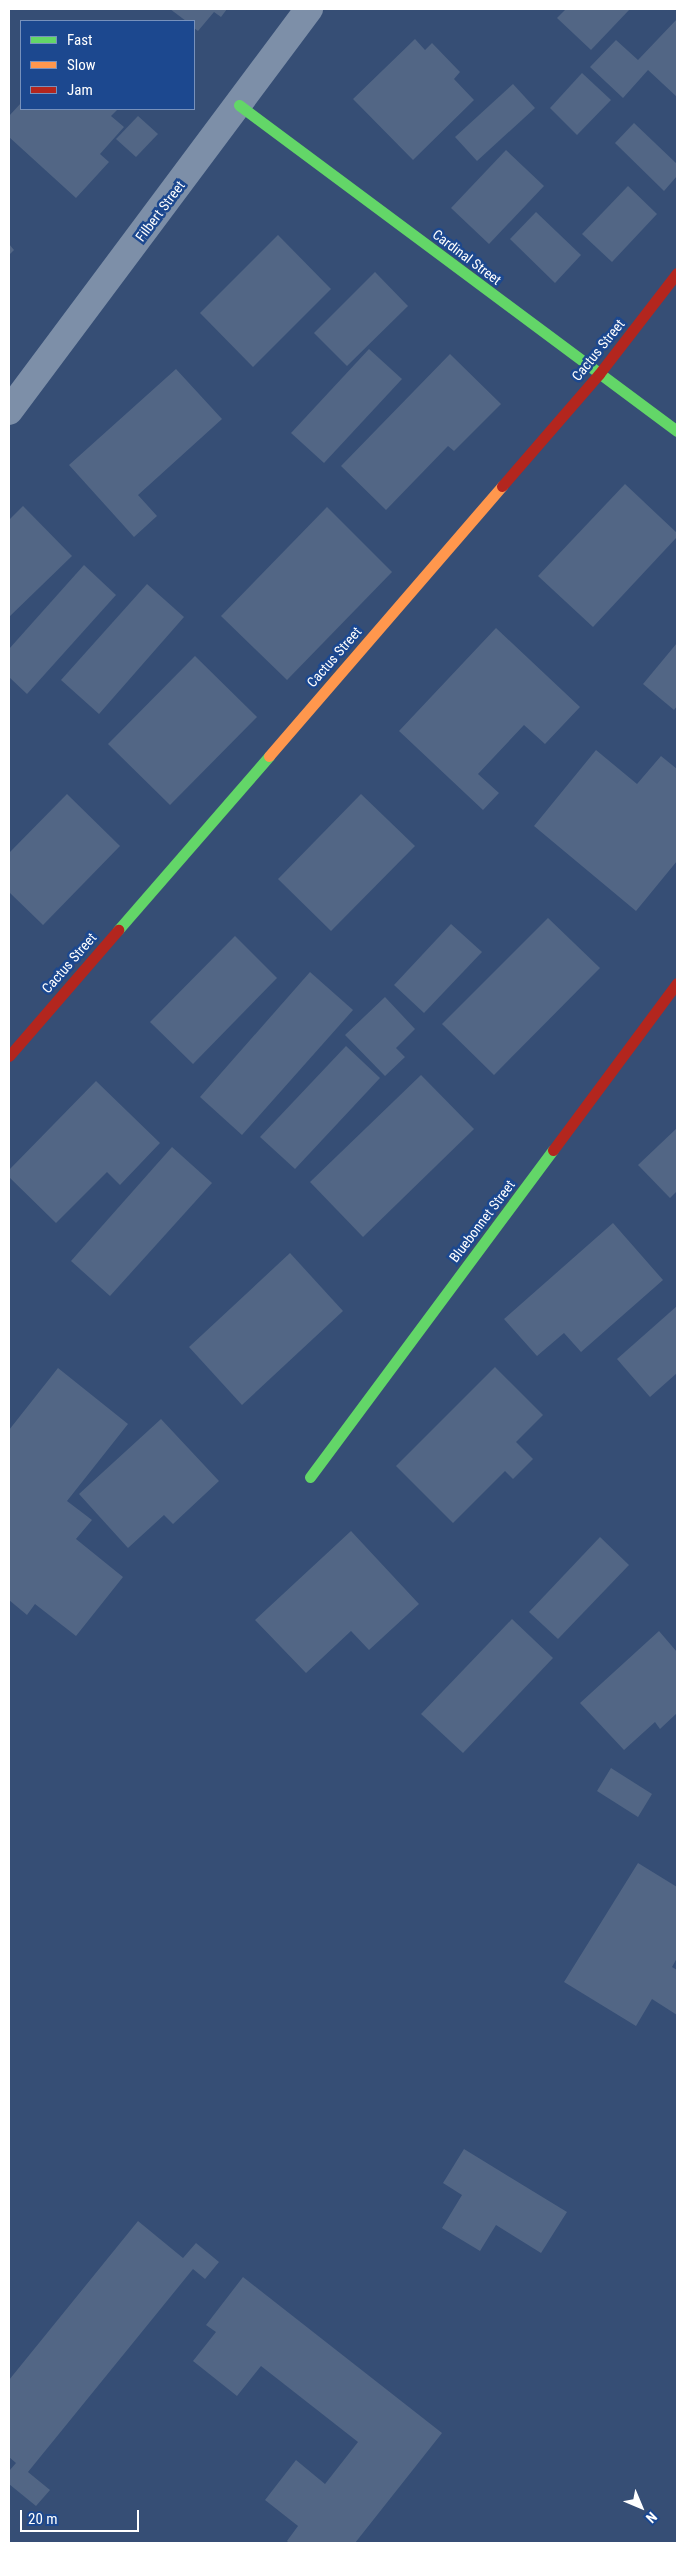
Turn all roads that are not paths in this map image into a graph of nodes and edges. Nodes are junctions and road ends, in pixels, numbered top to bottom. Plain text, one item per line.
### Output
1 (309, 9) edge
2 (239, 105) junction
3 (677, 273) edge
4 (599, 374) junction
5 (9, 411) edge
6 (677, 431) edge
7 (677, 984) edge
8 (9, 1056) edge
9 (310, 1477) dead end

1 - 2 street, Filbert Street
2 - 4 street, Cardinal Street
2 - 5 street, Filbert Street
3 - 4 street, Cactus Street
4 - 6 street, Cardinal Street
4 - 8 street, Cactus Street
7 - 9 street, Bluebonnet Street

